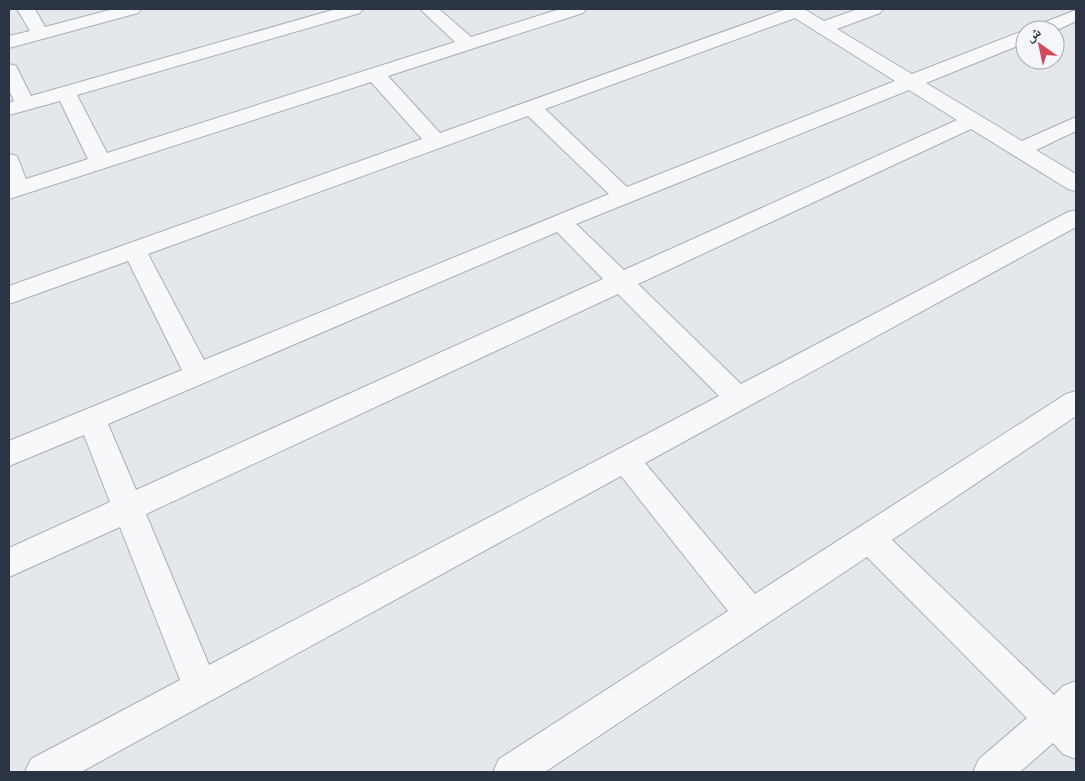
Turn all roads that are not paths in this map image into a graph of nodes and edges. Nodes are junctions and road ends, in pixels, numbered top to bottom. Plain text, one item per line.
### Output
1 (26, 9) edge
2 (132, 9) edge
3 (354, 9) edge
4 (429, 9) edge
5 (577, 9) edge
6 (874, 9) edge
7 (794, 10) edge
8 (1076, 15) edge
9 (1064, 20) edge
10 (823, 28) junction
11 (40, 33) junction
12 (1015, 40) edge
13 (9, 42) edge
14 (468, 44) junction
15 (9, 70) edge
16 (375, 74) junction
17 (912, 83) junction
18 (66, 93) junction
19 (17, 106) edge
20 (531, 107) junction
21 (973, 120) junction
22 (1076, 123) edge
23 (436, 141) junction
24 (1020, 150) junction
25 (9, 161) edge
26 (101, 162) junction
27 (1076, 184) edge
28 (14, 190) edge
29 (624, 196) junction
30 (1076, 217) edge
31 (560, 222) junction
32 (134, 250) junction
33 (621, 282) junction
34 (9, 295) edge
35 (198, 374) junction
36 (739, 399) junction
37 (1076, 402) edge
38 (92, 419) junction
39 (9, 454) edge
40 (625, 460) junction
41 (129, 508) junction
42 (869, 538) junction
43 (9, 563) edge
44 (752, 615) junction
45 (201, 688) junction
46 (1069, 719) edge
47 (44, 772) edge
48 (512, 772) edge
49 (992, 772) edge

1 - 11 street
2 - 11 street
3 - 18 street
4 - 14 street
5 - 14 street
6 - 10 street
7 - 10 street
7 - 20 street
8 - 9 street
10 - 17 street
11 - 13 street
12 - 17 street
14 - 16 street
15 - 19 street
16 - 23 street
16 - 26 street
17 - 21 street
17 - 29 street
18 - 19 street
18 - 26 street
20 - 23 street
20 - 29 street
21 - 24 street
21 - 33 street
22 - 24 street
23 - 32 street
24 - 27 street
25 - 28 street
26 - 28 street
29 - 31 street
30 - 36 street
31 - 33 street
31 - 35 street
32 - 34 street
32 - 35 street
33 - 36 street
33 - 41 street
35 - 38 street
36 - 40 street
37 - 42 street
38 - 39 street
38 - 41 street
40 - 44 street
40 - 45 street
41 - 43 street
41 - 45 street
42 - 44 street
42 - 46 street
44 - 48 street
45 - 47 street
46 - 49 street

